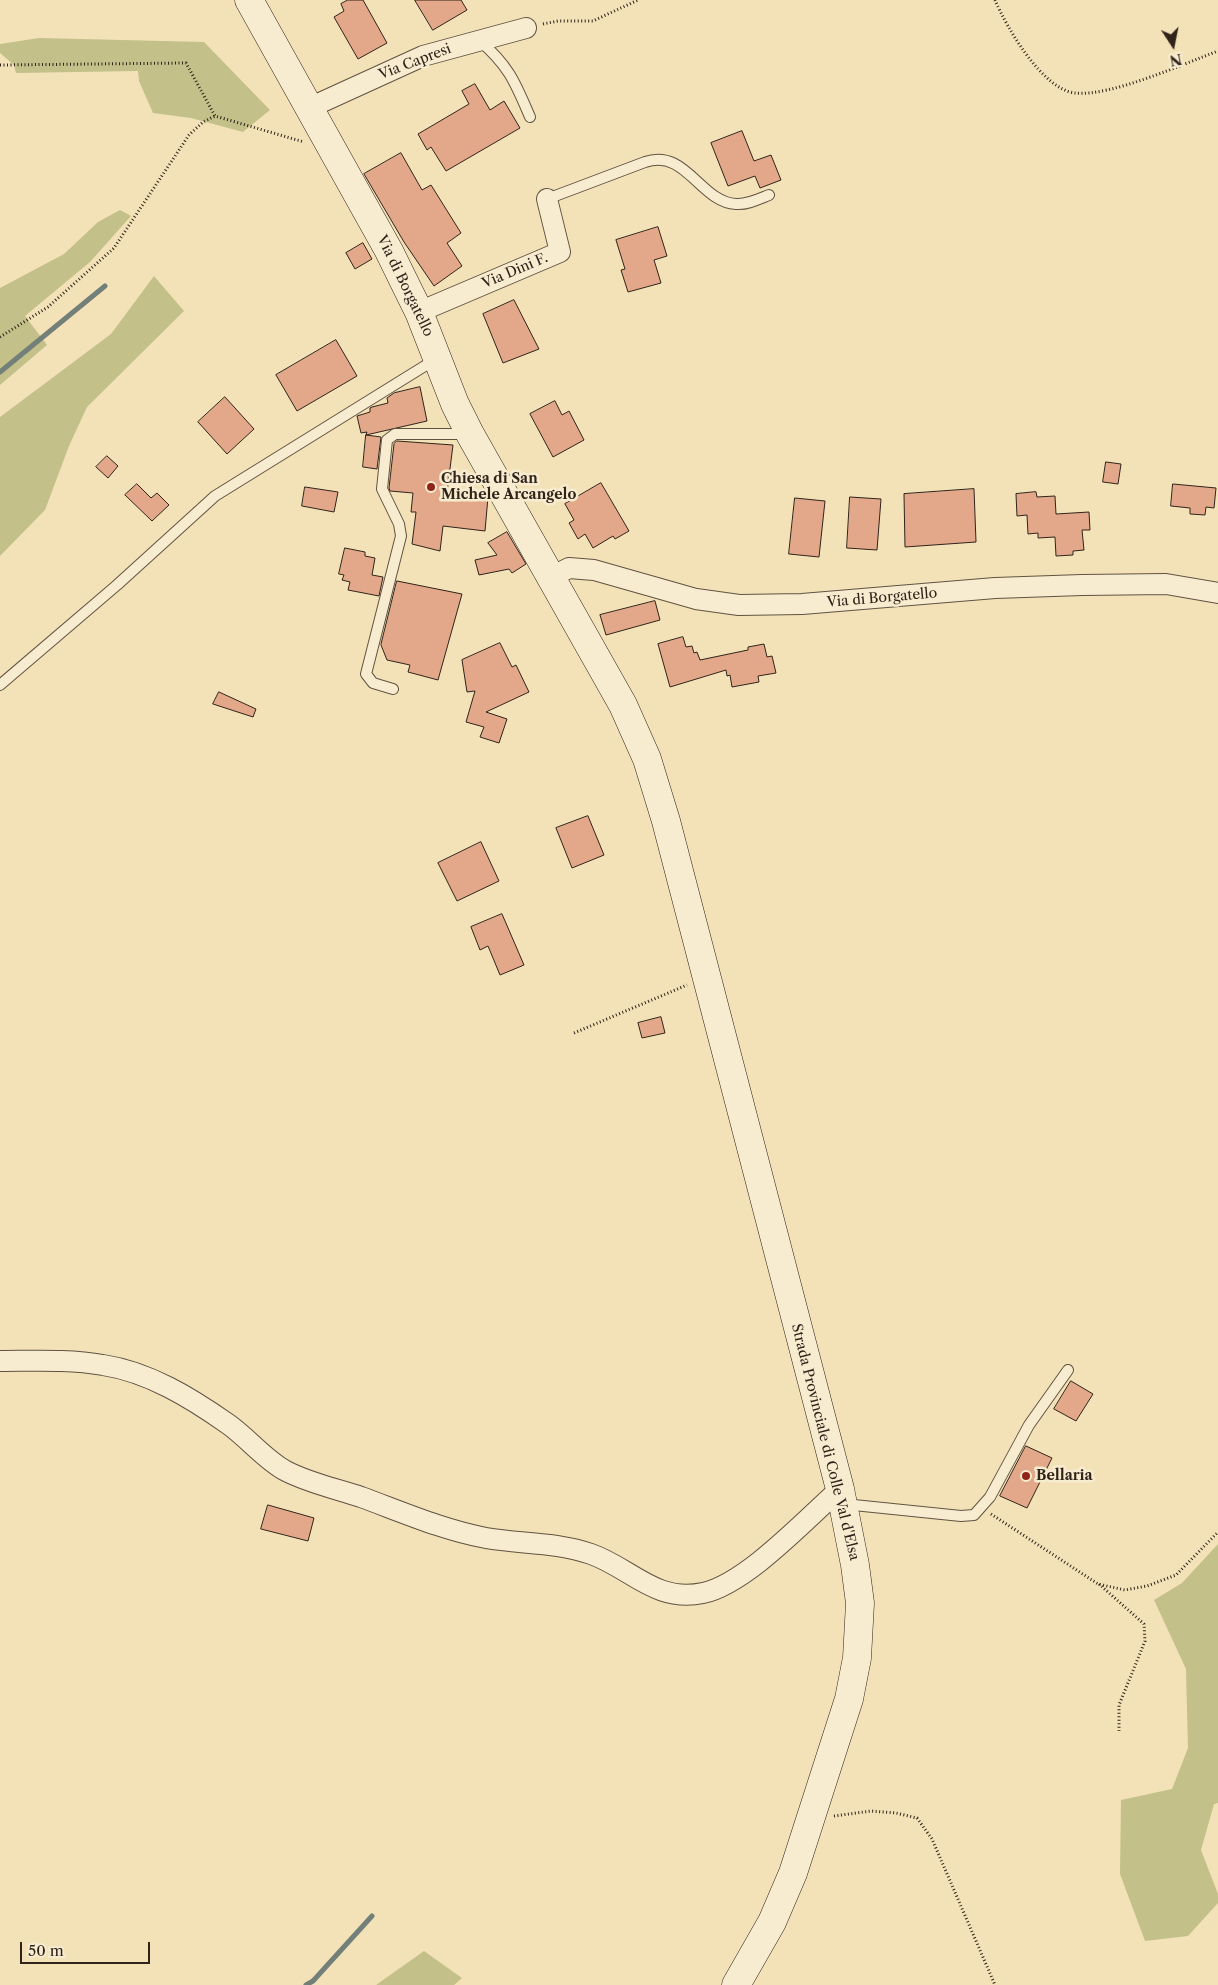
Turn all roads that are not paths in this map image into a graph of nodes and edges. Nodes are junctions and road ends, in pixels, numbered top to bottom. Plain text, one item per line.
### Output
1 (249, 0) edge
2 (526, 28) road end
3 (478, 40) junction
4 (309, 108) junction
5 (530, 117) dead end
6 (769, 196) dead end
7 (547, 199) joint
8 (419, 312) junction
9 (438, 357) junction
10 (470, 434) junction
11 (551, 576) junction
12 (1218, 593) edge
13 (0, 685) edge
14 (393, 689) dead end
15 (706, 977) joint
16 (0, 1362) edge
17 (1068, 1370) dead end
18 (841, 1497) junction
19 (736, 1985) edge

1 - 4 main road, Via di Borgatello
2 - 3 street, Via Capresi
3 - 4 street, Via Capresi
3 - 5 lane
4 - 8 main road, Via di Borgatello
6 - 7 lane
7 - 8 street, Via Dini F.
8 - 9 main road, Via di Borgatello
9 - 10 main road, Via di Borgatello
9 - 13 lane
10 - 11 main road, Via di Borgatello
10 - 14 lane
11 - 12 street, Via di Borgatello
11 - 15 main road, Via di Borgatello
15 - 18 main road, Strada Provinciale di Colle Val d'Elsa
16 - 18 street
17 - 18 lane
18 - 19 main road, Strada Provinciale di Colle Val d'Elsa

